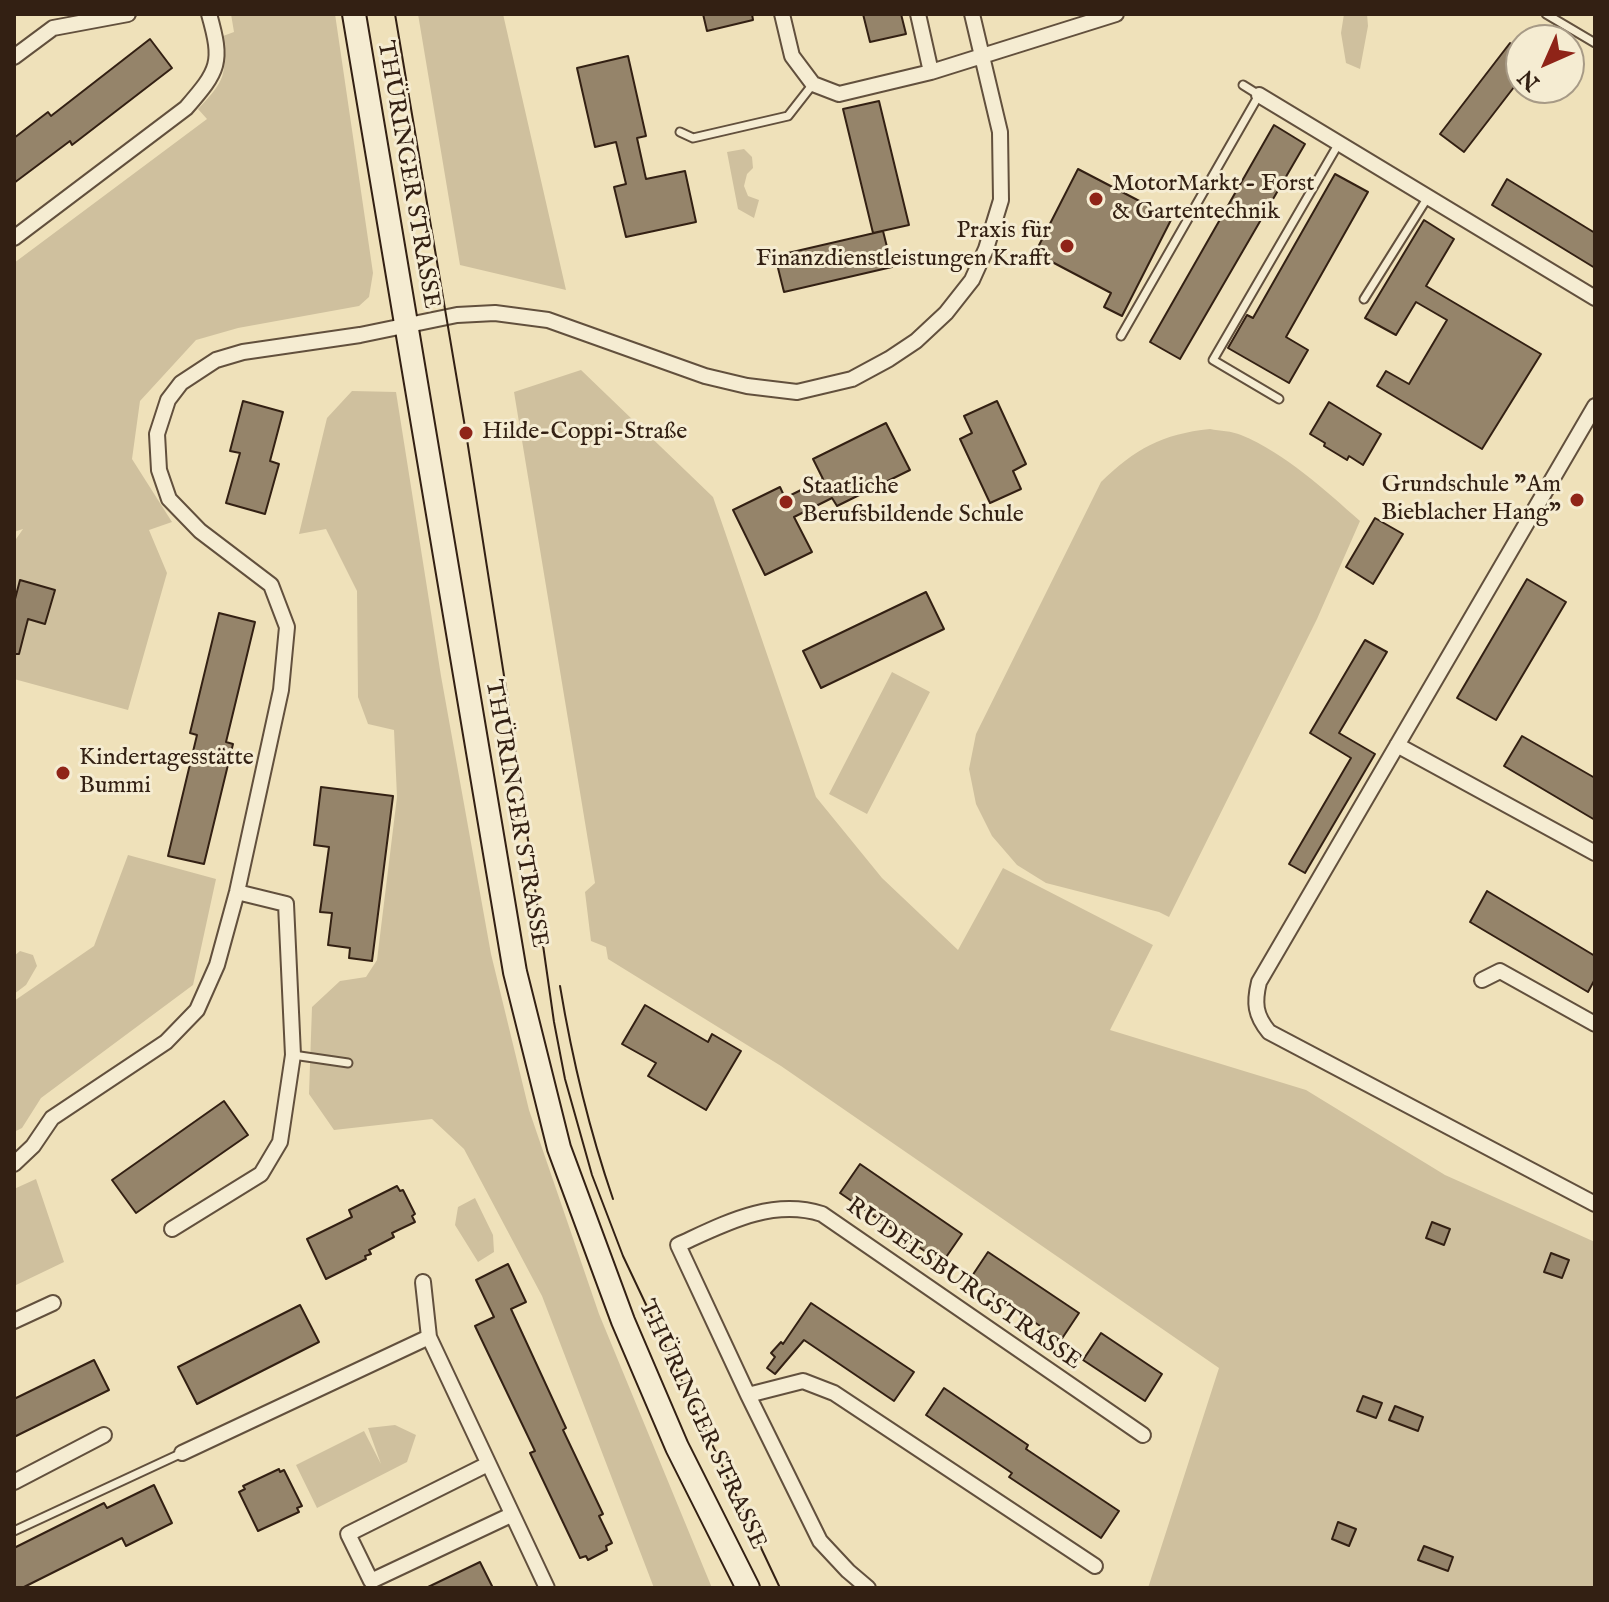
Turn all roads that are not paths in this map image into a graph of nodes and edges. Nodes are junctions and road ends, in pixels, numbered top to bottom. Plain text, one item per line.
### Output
1 (128, 14) edge
2 (209, 14) edge
3 (354, 14) edge
4 (782, 14) edge
5 (918, 14) edge
6 (972, 14) edge
7 (1116, 14) edge
8 (1546, 14) edge
9 (1595, 43) edge
10 (14, 57) edge
11 (983, 57) junction
12 (931, 72) junction
13 (813, 84) junction
14 (1243, 85) dead end
15 (1259, 95) junction
16 (680, 132) dead end
17 (1339, 143) junction
18 (1428, 197) junction
19 (14, 238) edge
20 (1595, 298) edge
21 (1364, 299) dead end
22 (406, 325) junction
23 (1121, 336) dead end
24 (1279, 399) dead end
25 (1595, 406) edge
26 (1397, 745) junction
27 (1595, 853) edge
28 (237, 892) junction
29 (1482, 980) dead end
30 (1595, 1024) edge
31 (293, 1055) junction
32 (348, 1063) dead end
33 (14, 1164) edge
34 (1595, 1204) edge
35 (172, 1229) dead end
36 (423, 1282) dead end
37 (53, 1303) dead end
38 (14, 1321) edge
39 (429, 1337) junction
40 (748, 1395) junction
41 (104, 1435) dead end
42 (1143, 1435) dead end
43 (182, 1453) joint
44 (488, 1464) junction
45 (14, 1482) edge
46 (511, 1515) junction
47 (14, 1531) edge
48 (1095, 1566) dead end
49 (547, 1588) edge
50 (748, 1588) edge
51 (868, 1588) edge

1 - 10 street
2 - 19 street
3 - 22 main road, THÜRINGER STRASSE
4 - 13 street
5 - 12 street
6 - 11 street
7 - 11 street
8 - 9 lane
11 - 12 street
11 - 22 street
12 - 13 street
13 - 16 lane
14 - 15 lane
15 - 17 street
15 - 23 lane
17 - 18 street
17 - 24 lane
18 - 20 street
18 - 21 lane
22 - 28 street
22 - 50 main road, THÜRINGER STRASSE
25 - 26 street
26 - 27 street
26 - 34 street
28 - 31 street
28 - 33 street
29 - 30 street
31 - 32 lane
31 - 35 street
36 - 39 street
37 - 38 street
39 - 43 street
39 - 44 street
40 - 42 street, RUDELSBURGSTRASSE
40 - 48 street
40 - 51 street, RUDELSBURGSTRASSE
41 - 45 street
43 - 47 lane
44 - 46 street
44 - 46 street
46 - 49 street

